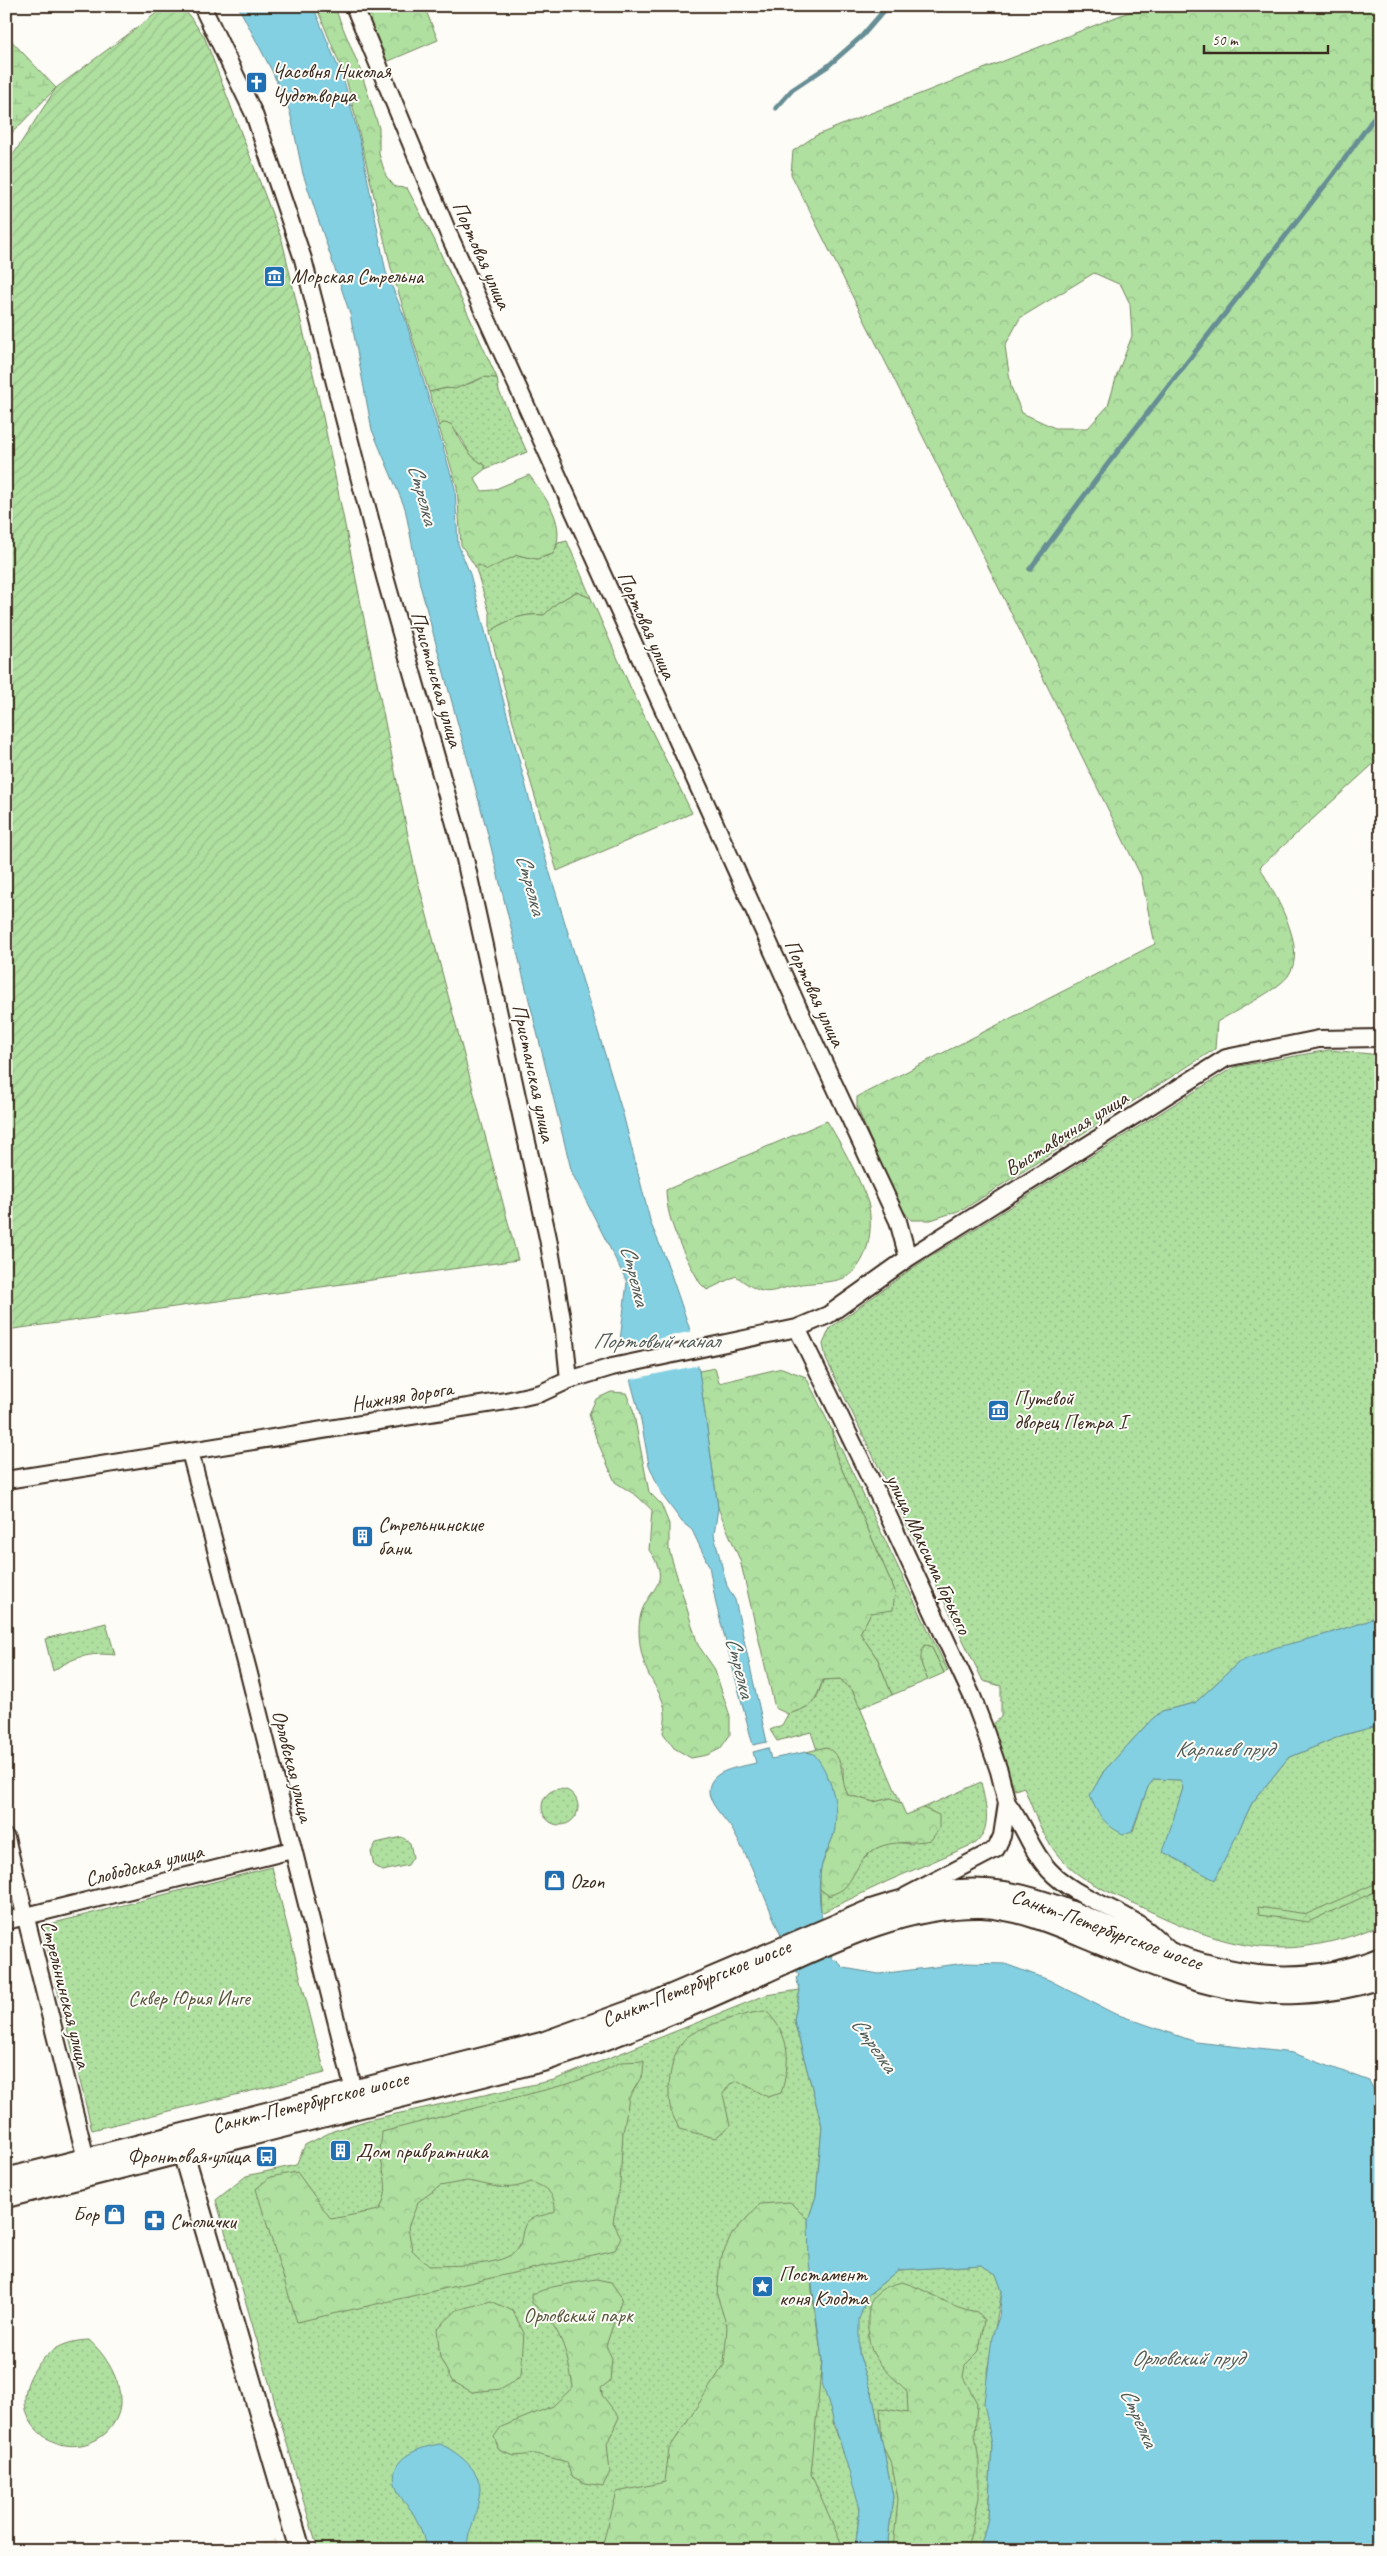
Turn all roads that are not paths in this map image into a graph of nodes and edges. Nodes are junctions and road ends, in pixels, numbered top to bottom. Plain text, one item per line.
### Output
1 (202, 6) edge
2 (354, 6) edge
3 (1381, 1038) edge
4 (908, 1258) junction
5 (797, 1328) junction
6 (569, 1380) junction
7 (190, 1452) junction
8 (6, 1480) edge
9 (1007, 1803) junction
10 (6, 1838) edge
11 (292, 1850) junction
12 (897, 1901) junction
13 (25, 1917) junction
14 (6, 1921) edge
15 (847, 1928) junction
16 (1173, 1954) junction
17 (1381, 1958) edge
18 (774, 1960) junction
19 (1381, 1978) edge
20 (354, 2091) junction
21 (181, 2145) junction
22 (86, 2159) junction
23 (6, 2179) edge
24 (6, 2198) edge
25 (300, 2550) edge

1 - 6 street, Пристанская улица
2 - 4 street, Портовая улица
3 - 4 street, Выставочная улица
4 - 5 street, Выставочная улица
5 - 6 street, Нижняя дорога
5 - 9 street, улица Максима Горького
6 - 7 street, Нижняя дорога
7 - 8 street, Нижняя дорога
7 - 11 street, Орловская улица
9 - 12 street
9 - 16 street
10 - 13 street, Стрельнинская улица
11 - 13 street, Слободская улица
11 - 20 street, Орловская улица
12 - 15 main road, Санкт-Петербургское шоссе
12 - 16 main road, Санкт-Петербургское шоссе
13 - 14 street, Слободская улица
13 - 22 street, Стрельнинская улица
15 - 18 main road, Санкт-Петербургское шоссе
15 - 19 main road, Санкт-Петербургское шоссе
16 - 17 main road, Санкт-Петербургское шоссе
18 - 20 main road, Санкт-Петербургское шоссе
18 - 21 main road, Санкт-Петербургское шоссе
20 - 21 main road, Санкт-Петербургское шоссе
21 - 22 main road, Санкт-Петербургское шоссе
21 - 24 main road, Санкт-Петербургское шоссе
21 - 25 main road
22 - 23 main road, Санкт-Петербургское шоссе

